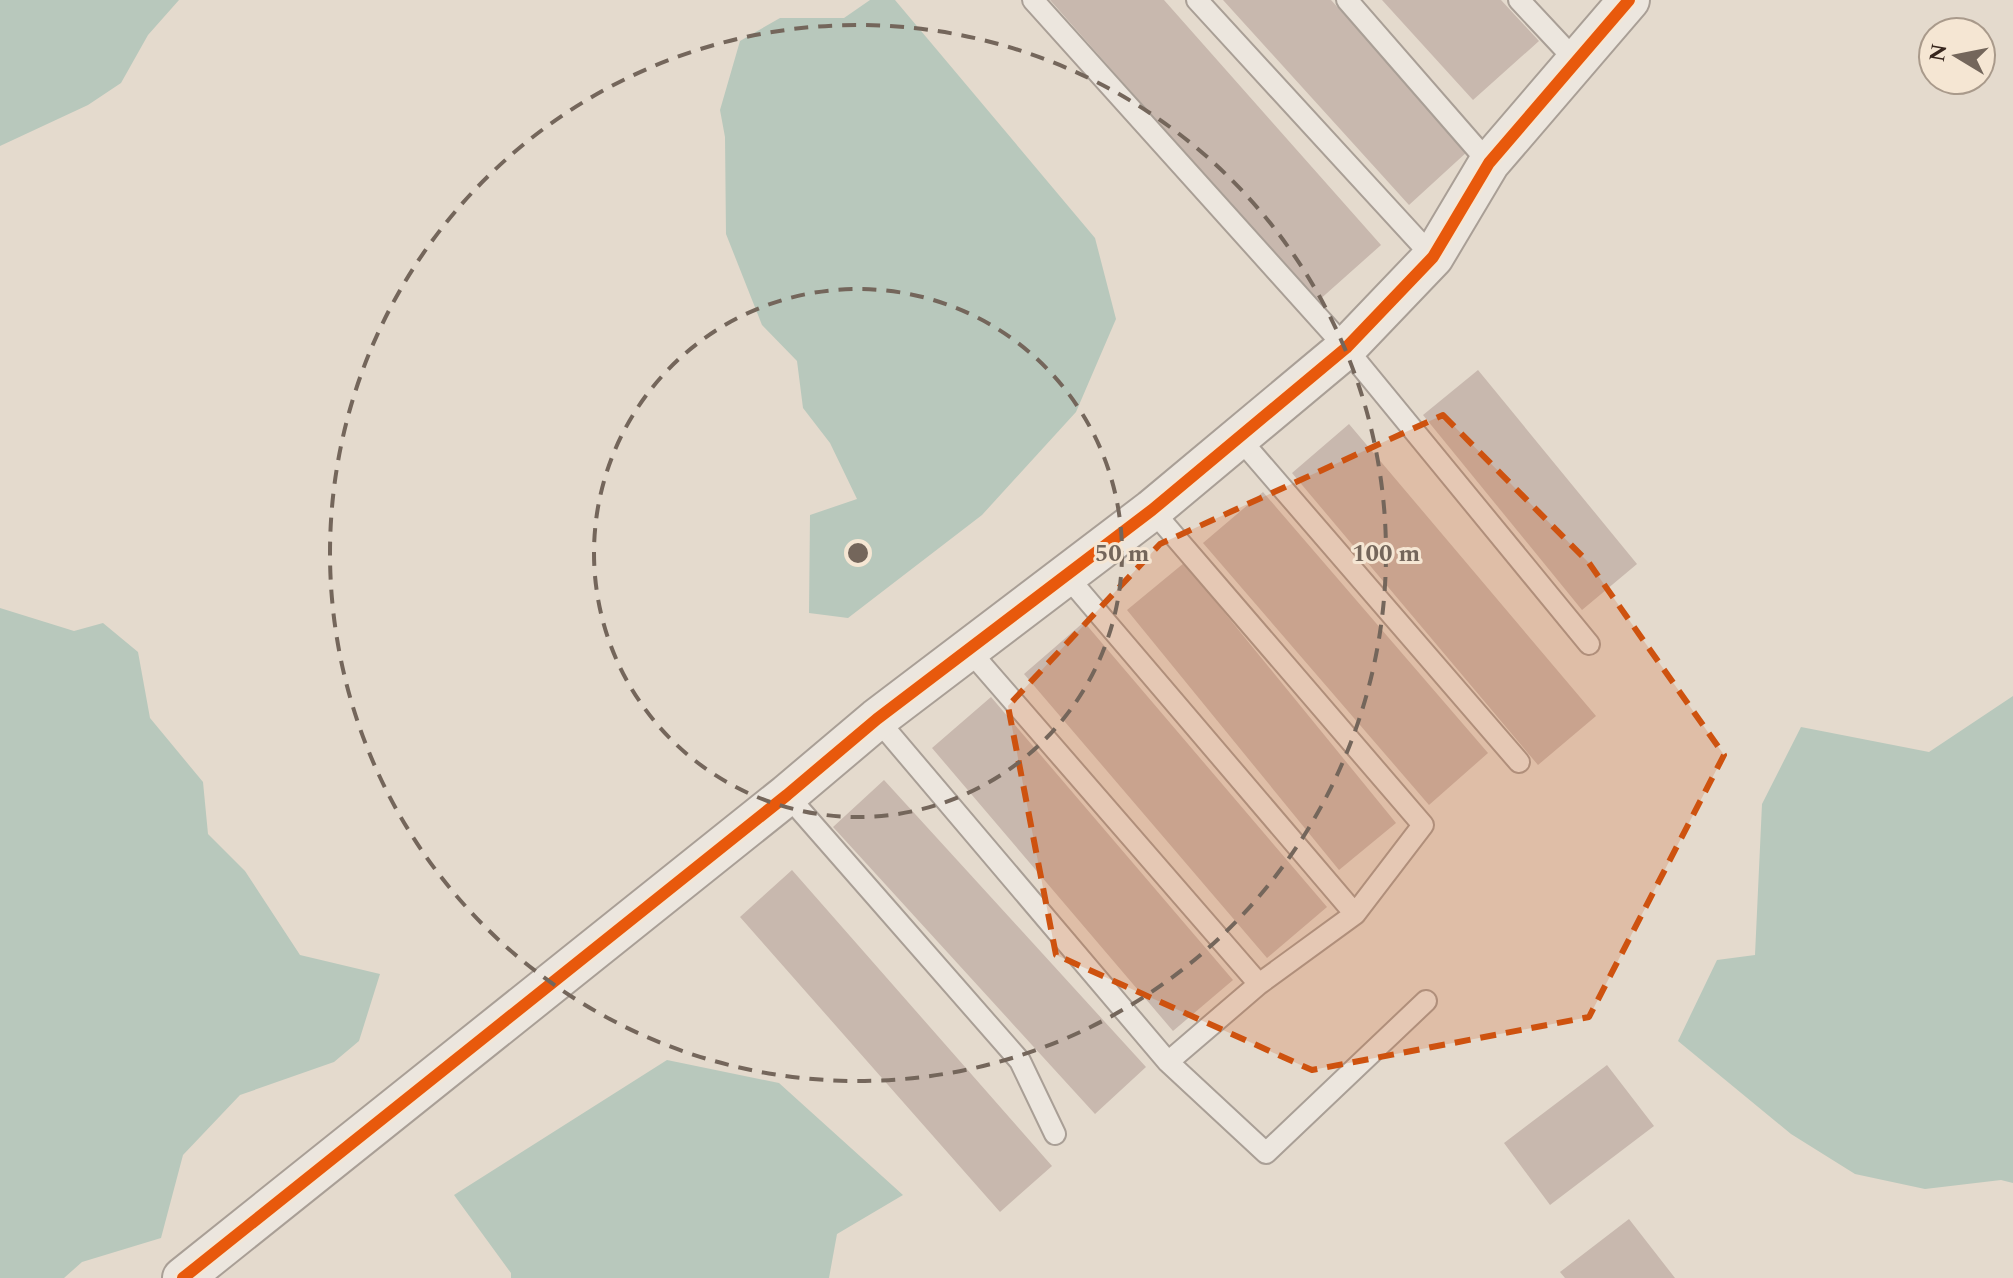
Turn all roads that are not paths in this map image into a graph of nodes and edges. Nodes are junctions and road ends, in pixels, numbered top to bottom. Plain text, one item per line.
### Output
1 (1033, 0) edge
2 (1197, 0) edge
3 (1347, 0) edge
4 (1519, 0) edge
5 (1629, 0) edge
6 (1575, 60) junction
7 (1489, 163) junction
8 (1433, 257) junction
9 (1346, 348) junction
10 (1239, 438) junction
11 (1152, 510) junction
12 (1065, 574) junction
13 (1589, 644) dead end
14 (968, 649) junction
15 (877, 719) junction
16 (1519, 762) dead end
17 (787, 795) junction
18 (1355, 914) junction
19 (1259, 984) junction
20 (1426, 1001) dead end
21 (1168, 1062) junction
22 (1055, 1134) dead end
23 (183, 1278) edge

1 - 9 lane
2 - 8 lane
3 - 7 lane
4 - 6 lane
5 - 6 street
6 - 7 street
7 - 8 street
8 - 9 street
9 - 10 street
9 - 13 lane
10 - 11 street
10 - 16 lane
11 - 12 street
11 - 18 lane
12 - 14 street
12 - 18 lane
14 - 15 street
14 - 19 lane
15 - 17 street
15 - 21 lane
17 - 22 lane
17 - 23 street
18 - 19 lane
19 - 21 lane
20 - 21 lane

